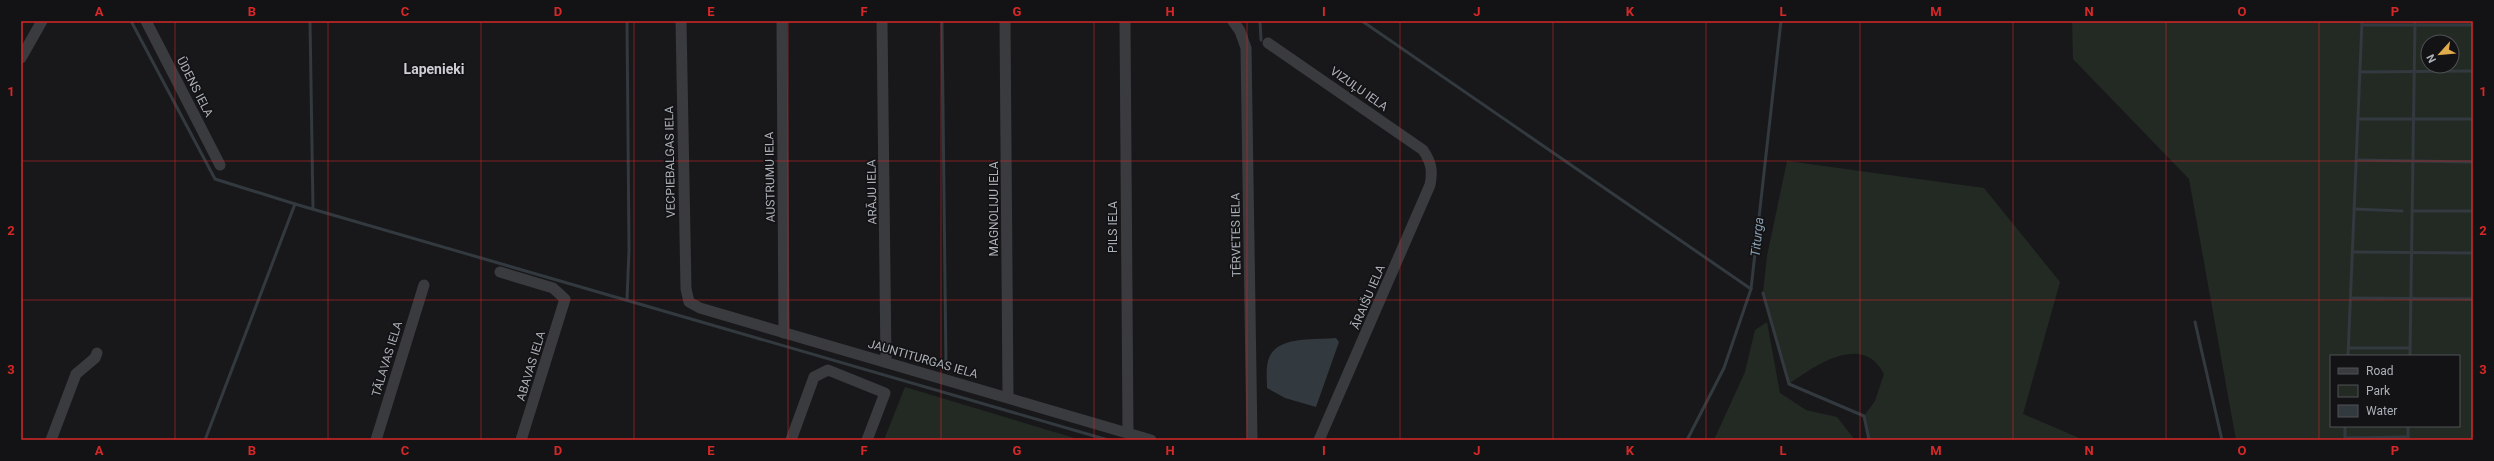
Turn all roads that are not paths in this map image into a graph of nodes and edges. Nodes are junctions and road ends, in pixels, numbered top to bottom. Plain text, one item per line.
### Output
1 (42, 21) edge
2 (146, 21) edge
3 (681, 21) edge
4 (782, 21) edge
5 (882, 21) edge
6 (1005, 21) edge
7 (1125, 21) edge
8 (1233, 21) edge
9 (1268, 43) dead end
10 (21, 58) edge
11 (1430, 162) joint
12 (220, 165) dead end
13 (500, 272) dead end
14 (424, 285) dead end
15 (690, 302) joint
16 (784, 333) junction
17 (97, 353) dead end
18 (886, 362) junction
19 (1008, 397) junction
20 (1128, 433) junction
21 (50, 440) edge
22 (376, 440) edge
23 (521, 440) edge
24 (791, 440) edge
25 (867, 440) edge
26 (1151, 440) edge
27 (1252, 440) edge
28 (1319, 440) edge

1 - 10 street
2 - 12 street, ŪDENS IELA
3 - 15 street, VECPIEBALGAS IELA
4 - 16 street, AUSTRUMU IELA
5 - 18 street, ARĀJU IELA
6 - 19 street, MAGNOLIJU IELA
7 - 20 street, PILS IELA
8 - 27 street, TĒRVETES IELA
9 - 11 street, VIZUĻU IELA
11 - 28 street, ĀRAIŠU IELA
13 - 23 street, ABAVAS IELA
14 - 22 street, TĀLAVAS IELA
15 - 16 street, JAUNTITURGAS IELA
16 - 18 street, JAUNTITURGAS IELA
17 - 21 street
18 - 19 street, JAUNTITURGAS IELA
19 - 20 street, JAUNTITURGAS IELA
20 - 26 street, JAUNTITURGAS IELA
24 - 25 street

